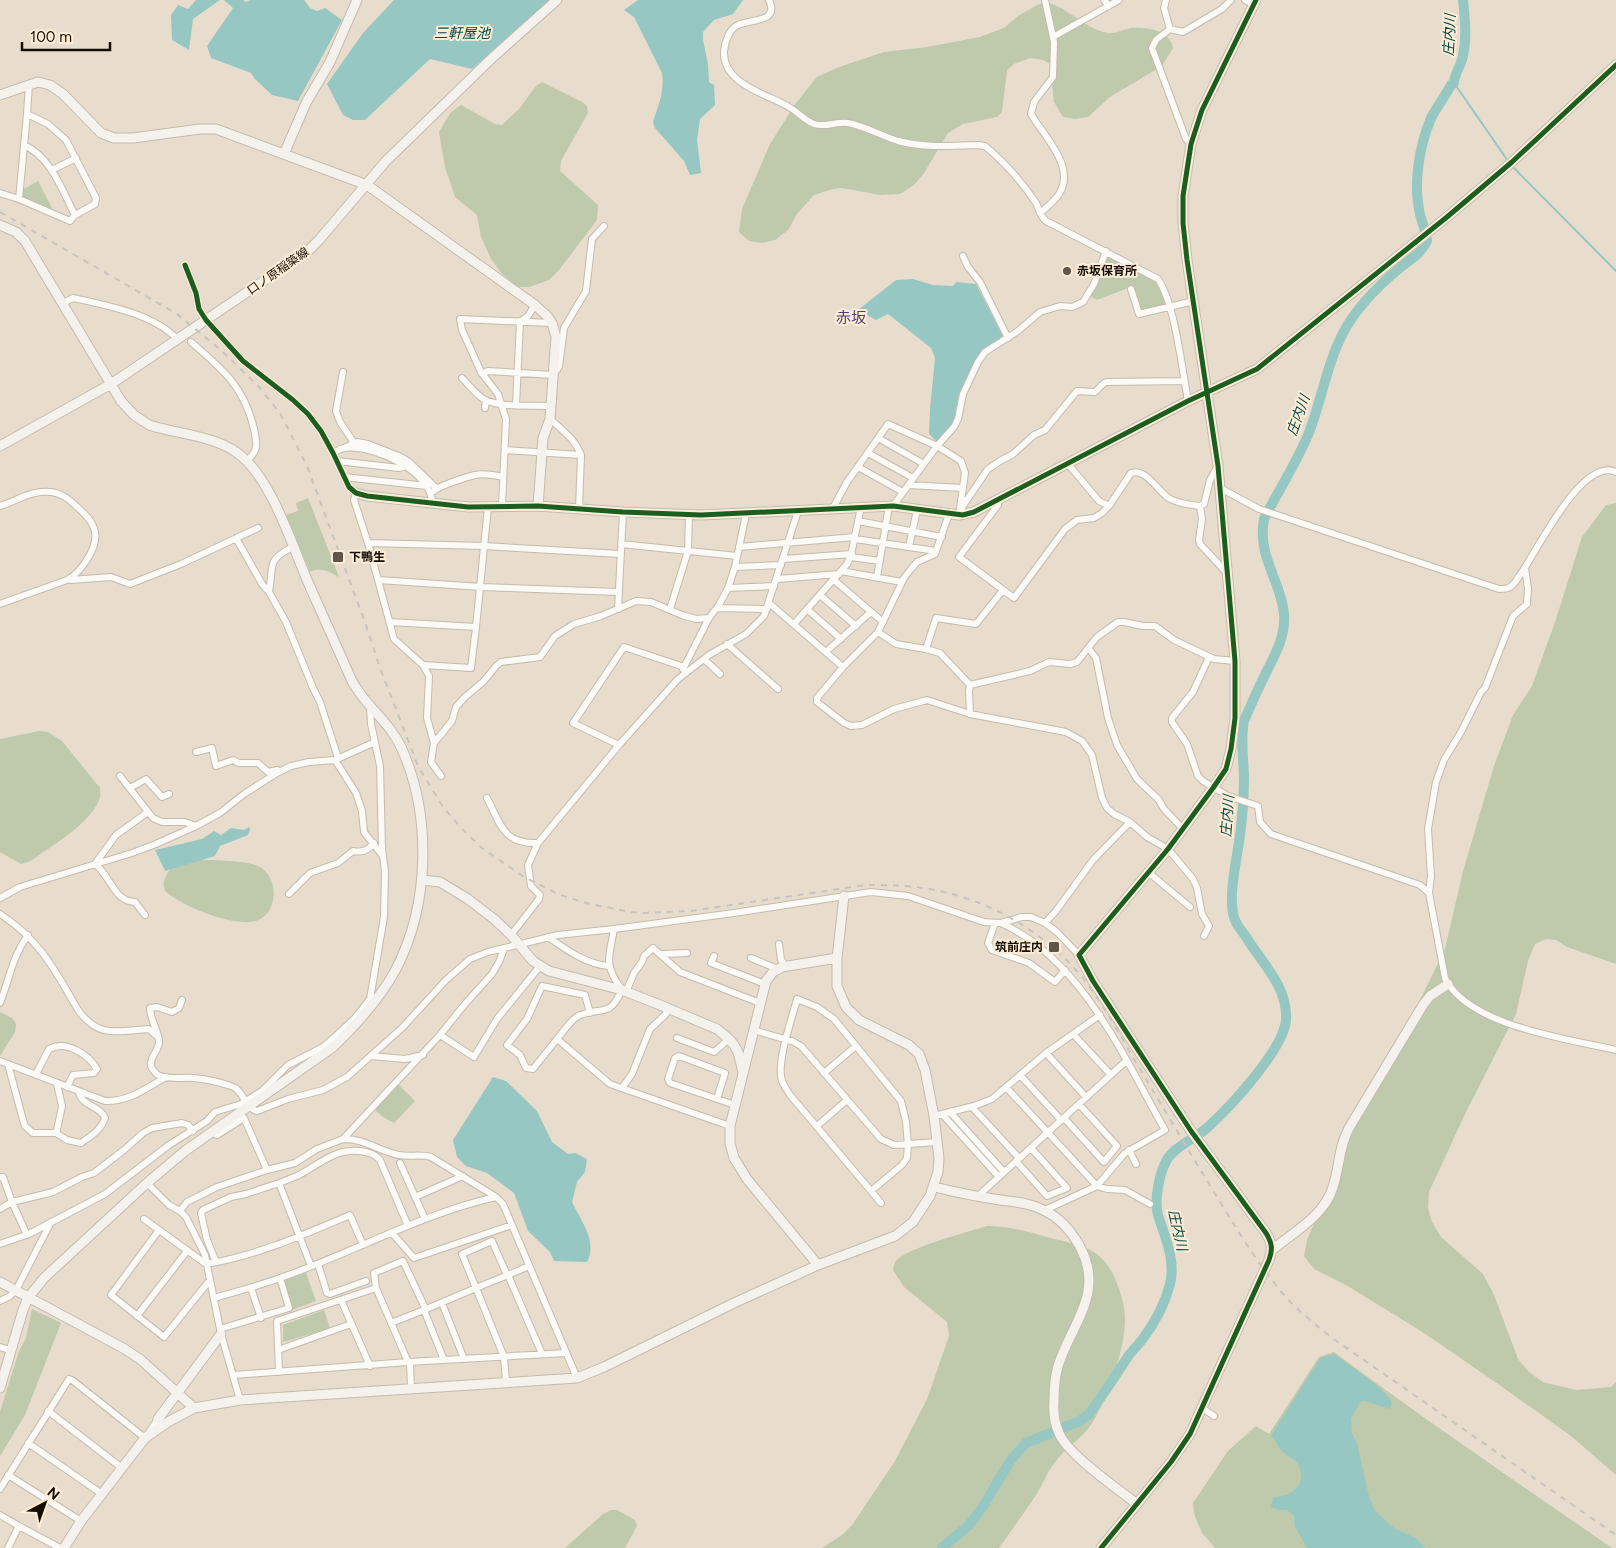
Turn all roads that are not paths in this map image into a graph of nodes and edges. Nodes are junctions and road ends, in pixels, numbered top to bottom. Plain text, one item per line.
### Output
1 (357, 0) edge
2 (557, 0) edge
3 (769, 0) edge
4 (1045, 0) edge
5 (1104, 0) edge
6 (1119, 0) edge
7 (1166, 0) edge
8 (1231, 0) edge
9 (1252, 2) edge
10 (1109, 6) junction
11 (1170, 29) junction
12 (1053, 36) junction
13 (1616, 65) edge
14 (29, 84) junction
15 (0, 94) edge
16 (27, 114) junction
17 (24, 144) junction
18 (1190, 144) junction
19 (284, 154) junction
20 (76, 158) junction
21 (52, 170) junction
22 (367, 185) junction
23 (0, 192) edge
24 (19, 198) junction
25 (1040, 214) junction
26 (75, 215) junction
27 (0, 225) edge
28 (604, 226) dead end
29 (1106, 251) junction
30 (964, 256) dead end
31 (185, 265) dead end
32 (1131, 289) dead end
33 (1194, 301) junction
34 (63, 304) junction
35 (535, 305) junction
36 (1169, 306) junction
37 (206, 320) junction
38 (520, 322) junction
39 (552, 323) junction
40 (1008, 338) junction
41 (177, 339) junction
42 (191, 342) dead end
43 (343, 372) dead end
44 (518, 373) junction
45 (553, 373) junction
46 (482, 374) junction
47 (462, 378) dead end
48 (1184, 381) junction
49 (110, 384) junction
50 (1207, 393) junction
51 (486, 400) junction
52 (1188, 401) junction
53 (502, 404) junction
54 (516, 404) junction
55 (550, 406) junction
56 (485, 408) dead end
57 (550, 419) junction
58 (878, 438) junction
59 (354, 443) junction
60 (0, 446) edge
61 (937, 446) junction
62 (343, 448) junction
63 (505, 450) junction
64 (542, 452) junction
65 (333, 453) junction
66 (868, 453) junction
67 (582, 455) junction
68 (247, 461) junction
69 (337, 461) junction
70 (924, 464) junction
71 (1068, 464) junction
72 (406, 466) junction
73 (1218, 466) junction
74 (858, 467) junction
75 (1616, 472) edge
76 (344, 477) junction
77 (503, 477) junction
78 (913, 478) junction
79 (908, 485) junction
80 (427, 486) junction
81 (436, 488) junction
82 (963, 488) junction
83 (1220, 488) junction
84 (903, 492) junction
85 (356, 493) junction
86 (432, 498) junction
87 (998, 500) junction
88 (0, 506) edge
89 (502, 506) junction
90 (538, 506) junction
91 (891, 506) junction
92 (1109, 506) junction
93 (1200, 506) junction
94 (488, 507) junction
95 (861, 507) junction
96 (833, 508) junction
97 (579, 509) junction
98 (917, 510) junction
99 (798, 511) junction
100 (623, 512) junction
101 (960, 512) junction
102 (746, 514) junction
103 (949, 514) junction
104 (689, 515) junction
105 (858, 521) junction
106 (886, 526) junction
107 (258, 528) dead end
108 (912, 531) junction
109 (942, 537) junction
110 (236, 538) junction
111 (855, 538) junction
112 (368, 543) junction
113 (884, 543) junction
114 (620, 544) junction
115 (788, 544) junction
116 (484, 546) junction
117 (293, 547) junction
118 (739, 547) junction
119 (909, 547) junction
120 (688, 550) junction
121 (936, 552) junction
122 (620, 554) junction
123 (851, 555) junction
124 (738, 556) junction
125 (880, 561) junction
126 (782, 562) junction
127 (735, 567) junction
128 (1525, 568) junction
129 (840, 572) junction
130 (1227, 574) junction
131 (877, 578) junction
132 (776, 579) junction
133 (67, 580) junction
134 (378, 580) junction
135 (834, 580) junction
136 (902, 582) junction
137 (774, 586) junction
138 (481, 587) junction
139 (728, 588) junction
140 (1003, 590) junction
141 (269, 592) junction
142 (618, 592) junction
143 (820, 595) junction
144 (0, 604) edge
145 (768, 606) junction
146 (717, 608) junction
147 (618, 609) junction
148 (670, 609) junction
149 (807, 609) junction
150 (871, 612) junction
151 (709, 618) junction
152 (390, 622) junction
153 (883, 622) junction
154 (794, 624) junction
155 (856, 626) junction
156 (476, 627) junction
157 (878, 632) junction
158 (840, 639) junction
159 (727, 644) junction
160 (829, 649) dead end
161 (926, 649) junction
162 (1089, 649) junction
163 (1209, 657) junction
164 (704, 659) junction
165 (1235, 661) junction
166 (422, 665) junction
167 (684, 667) junction
168 (843, 667) junction
169 (720, 674) dead end
170 (678, 679) junction
171 (970, 685) junction
172 (778, 689) dead end
173 (370, 706) junction
174 (970, 714) junction
175 (375, 742) junction
176 (434, 743) junction
177 (619, 745) junction
178 (196, 752) dead end
179 (336, 759) junction
180 (282, 771) junction
181 (120, 776) dead end
182 (441, 776) dead end
183 (130, 788) junction
184 (1214, 788) junction
185 (169, 794) dead end
186 (487, 798) dead end
187 (148, 812) junction
188 (1130, 822) junction
189 (196, 826) junction
190 (1183, 829) junction
191 (374, 843) junction
192 (538, 843) junction
193 (1168, 849) junction
194 (383, 856) junction
195 (95, 864) junction
196 (1148, 872) junction
197 (422, 880) junction
198 (1429, 893) junction
199 (289, 894) dead end
200 (844, 896) junction
201 (0, 898) edge
202 (1190, 907) dead end
203 (0, 914) edge
204 (145, 914) dead end
205 (998, 923) junction
206 (1044, 923) junction
207 (614, 929) junction
208 (28, 935) junction
209 (511, 936) junction
210 (1204, 936) dead end
211 (548, 937) junction
212 (519, 944) junction
213 (779, 944) dead end
214 (504, 949) junction
215 (687, 952) dead end
216 (661, 954) junction
217 (1079, 955) junction
218 (714, 956) dead end
219 (750, 958) dead end
220 (837, 958) junction
221 (540, 966) junction
222 (608, 966) junction
223 (782, 968) junction
224 (1065, 970) junction
225 (765, 984) junction
226 (1448, 984) junction
227 (624, 991) junction
228 (182, 1000) dead end
229 (0, 1002) edge
230 (760, 1003) junction
231 (668, 1008) junction
232 (590, 1012) junction
233 (1100, 1015) junction
234 (753, 1030) junction
235 (1073, 1034) junction
236 (440, 1035) junction
237 (158, 1037) junction
238 (677, 1038) dead end
239 (557, 1039) junction
240 (729, 1039) junction
241 (787, 1039) junction
242 (856, 1046) junction
243 (1616, 1050) edge
244 (1046, 1053) junction
245 (424, 1054) junction
246 (371, 1056) junction
247 (0, 1061) edge
248 (1126, 1061) junction
249 (8, 1064) junction
250 (824, 1073) junction
251 (36, 1074) junction
252 (744, 1074) junction
253 (1020, 1075) junction
254 (1111, 1075) junction
255 (166, 1077) junction
256 (57, 1084) junction
257 (1006, 1087) junction
258 (67, 1088) junction
259 (622, 1088) junction
260 (80, 1092) junction
261 (1086, 1097) junction
262 (717, 1099) junction
263 (847, 1100) junction
264 (248, 1104) junction
265 (1079, 1104) junction
266 (735, 1105) junction
267 (972, 1107) junction
268 (950, 1112) junction
269 (938, 1115) junction
270 (1062, 1119) junction
271 (730, 1126) junction
272 (817, 1126) junction
273 (193, 1131) junction
274 (56, 1132) junction
275 (212, 1132) junction
276 (1047, 1133) junction
277 (180, 1139) junction
278 (343, 1139) junction
279 (937, 1142) junction
280 (908, 1146) junction
281 (1031, 1148) junction
282 (188, 1149) junction
283 (1129, 1150) junction
284 (1018, 1160) junction
285 (400, 1163) dead end
286 (1136, 1164) dead end
287 (267, 1170) junction
288 (1002, 1175) junction
289 (463, 1176) junction
290 (0, 1177) edge
291 (147, 1183) junction
292 (279, 1183) junction
293 (1097, 1186) junction
294 (935, 1187) junction
295 (871, 1191) junction
296 (978, 1196) junction
297 (415, 1197) junction
298 (496, 1197) junction
299 (12, 1202) junction
300 (881, 1203) dead end
301 (1150, 1204) dead end
302 (0, 1210) edge
303 (1045, 1210) junction
304 (180, 1211) junction
305 (144, 1219) dead end
306 (425, 1219) junction
307 (51, 1221) junction
308 (408, 1226) junction
309 (512, 1226) junction
310 (159, 1230) junction
311 (392, 1233) junction
312 (27, 1235) junction
313 (299, 1236) junction
314 (0, 1244) edge
315 (363, 1245) junction
316 (1272, 1250) junction
317 (187, 1251) junction
318 (216, 1262) junction
319 (206, 1264) junction
320 (318, 1264) junction
321 (818, 1265) junction
322 (311, 1266) junction
323 (529, 1266) junction
324 (507, 1275) junction
325 (280, 1278) junction
326 (210, 1280) junction
327 (366, 1281) dead end
328 (0, 1282) edge
329 (251, 1288) junction
330 (376, 1288) junction
331 (476, 1288) junction
332 (16, 1290) junction
333 (28, 1298) junction
334 (214, 1298) junction
335 (341, 1300) junction
336 (0, 1301) edge
337 (442, 1303) junction
338 (424, 1310) junction
339 (137, 1316) junction
340 (261, 1318) junction
341 (391, 1323) junction
342 (351, 1324) junction
343 (221, 1332) junction
344 (0, 1347) edge
345 (10, 1350) junction
346 (278, 1350) junction
347 (566, 1353) junction
348 (542, 1354) junction
349 (504, 1357) junction
350 (464, 1359) junction
351 (444, 1360) junction
352 (409, 1362) junction
353 (370, 1366) junction
354 (279, 1372) junction
355 (234, 1375) junction
356 (577, 1378) junction
357 (506, 1382) junction
358 (0, 1388) edge
359 (411, 1388) junction
360 (178, 1392) junction
361 (240, 1400) junction
362 (194, 1408) junction
363 (1202, 1408) junction
364 (48, 1411) junction
365 (1214, 1416) dead end
366 (158, 1425) junction
367 (145, 1438) junction
368 (28, 1443) junction
369 (122, 1468) junction
370 (8, 1475) junction
371 (0, 1489) edge
372 (102, 1494) junction
373 (1137, 1504) junction
374 (0, 1515) edge
375 (81, 1521) junction
376 (19, 1526) junction
377 (8, 1548) edge
378 (60, 1548) edge
379 (64, 1548) edge
380 (1101, 1548) edge

1 - 19 street
2 - 22 street, 口ノ原稲築線
3 - 25 street
4 - 12 street
5 - 10 street
6 - 10 street
7 - 11 street
8 - 11 street
9 - 18 street
10 - 12 street
11 - 18 street
12 - 25 street
13 - 50 street
14 - 15 street
14 - 16 street
14 - 19 street
16 - 17 street
16 - 20 street
17 - 21 street
17 - 24 street
18 - 33 street
19 - 22 street
20 - 21 street
20 - 26 street
21 - 26 street
22 - 35 street
22 - 37 street, 口ノ原稲築線
23 - 24 street
24 - 26 street
25 - 29 street
27 - 34 street
28 - 45 street
29 - 36 street
29 - 40 street
30 - 40 street
31 - 37 street
32 - 36 street
33 - 36 street
33 - 50 street
34 - 41 street
34 - 49 street
35 - 38 street
35 - 39 street
36 - 48 street
37 - 41 street, 口ノ原稲築線
37 - 65 street
38 - 39 street
38 - 44 street
38 - 46 street
39 - 45 street
40 - 61 street
41 - 49 street, 口ノ原稲築線
42 - 68 street
43 - 59 street
44 - 45 street
44 - 46 street
44 - 54 street
45 - 55 street
46 - 53 street
47 - 51 street
48 - 52 street
48 - 101 street
49 - 60 street, 口ノ原稲築線
49 - 68 street
50 - 52 street
50 - 73 street
51 - 53 street
51 - 56 street
52 - 71 street
53 - 54 street
53 - 63 street
54 - 55 street
55 - 57 street
57 - 64 street
57 - 67 street
58 - 61 street
58 - 66 street
58 - 70 street
59 - 62 street
59 - 81 street
61 - 70 street
61 - 82 street
62 - 65 street
62 - 72 street
63 - 64 street
63 - 77 street
64 - 67 street
64 - 90 street
65 - 69 street
66 - 74 street
66 - 78 street
67 - 97 street
68 - 117 street
69 - 72 street
69 - 76 street
70 - 78 street
71 - 87 street
71 - 92 street
72 - 80 street
73 - 83 street
73 - 93 street
74 - 84 street
74 - 96 street
75 - 128 street
76 - 80 street
76 - 85 street
77 - 81 street
77 - 89 street
78 - 79 street
79 - 82 street
79 - 84 street
80 - 86 street
81 - 86 street
82 - 101 street
83 - 128 street
83 - 130 street
84 - 91 street
85 - 86 street
85 - 112 street
86 - 94 street
87 - 101 street
87 - 140 street
88 - 133 street
89 - 90 street
89 - 94 street
90 - 97 street
91 - 95 street
91 - 98 street
91 - 106 street
92 - 93 street
92 - 140 street
93 - 130 street
94 - 116 street
95 - 96 street
95 - 105 street
96 - 99 street
97 - 100 street
98 - 103 street
98 - 108 street
99 - 102 street
99 - 115 street
100 - 104 street
100 - 114 street
101 - 103 street
102 - 104 street
102 - 118 street
103 - 109 street
104 - 120 street
105 - 106 street
105 - 111 street
106 - 108 street
106 - 113 street
107 - 110 street
108 - 109 street
108 - 119 street
109 - 121 street
110 - 133 street
110 - 141 street
111 - 113 street
111 - 115 street
111 - 123 street
112 - 116 street
112 - 134 street
113 - 119 street
113 - 125 street
114 - 120 street
114 - 122 street
115 - 118 street
115 - 126 street
116 - 122 street
116 - 138 street
117 - 141 street
117 - 173 street
118 - 124 street
119 - 121 street
120 - 124 street
120 - 148 street
121 - 136 street
122 - 142 street
123 - 125 street
123 - 126 street
123 - 129 street
124 - 127 street
125 - 131 street
126 - 127 street
126 - 132 street
127 - 139 street
128 - 198 street
129 - 131 street
129 - 132 street
129 - 135 street
130 - 165 street
131 - 136 street
132 - 137 street
133 - 144 street
134 - 138 street
134 - 152 street
135 - 143 street
135 - 150 street
136 - 153 street
137 - 139 street
137 - 145 street
138 - 142 street
138 - 156 street
139 - 146 street
140 - 161 street
141 - 179 street
142 - 147 street
143 - 149 street
143 - 155 street
145 - 146 street
145 - 154 street
145 - 159 street
146 - 151 street
147 - 148 street
147 - 176 street
148 - 151 street
149 - 154 street
149 - 158 street
150 - 153 street
150 - 155 street
151 - 167 street
152 - 156 street
152 - 166 street
153 - 157 street
154 - 168 street
155 - 158 street
156 - 166 street
157 - 161 street
157 - 168 street
158 - 160 street
159 - 164 street
159 - 172 street
161 - 171 street
162 - 163 street
162 - 171 street
162 - 190 street
163 - 165 street
163 - 184 street
164 - 169 street
164 - 170 street
165 - 184 street
166 - 176 street
167 - 170 street
167 - 177 street
168 - 174 street
170 - 177 street
171 - 174 street
173 - 175 street
173 - 197 street
174 - 188 street
175 - 179 street
175 - 194 street
176 - 182 street
177 - 192 street
178 - 180 street
179 - 180 street
179 - 191 street
180 - 189 street
181 - 183 street
183 - 185 street
183 - 187 street
184 - 190 street
184 - 198 street
186 - 192 street
187 - 189 street
187 - 195 street
188 - 193 street
188 - 206 street
189 - 195 street
190 - 193 street
191 - 194 street
191 - 199 street
192 - 209 street
193 - 196 street
193 - 210 street
194 - 264 street
195 - 201 street
195 - 204 street
196 - 202 street
196 - 217 street
197 - 209 street
197 - 264 street
198 - 226 street
200 - 205 street
200 - 207 street
200 - 220 street
203 - 208 street
205 - 206 street
205 - 224 street
205 - 224 street
206 - 217 street
207 - 211 street
207 - 222 street
208 - 229 street
208 - 237 street
209 - 212 street
211 - 212 street
211 - 222 street
212 - 214 street
212 - 221 street
213 - 223 street
214 - 236 street
214 - 246 street
215 - 216 street
216 - 227 street
216 - 230 street
217 - 316 street
218 - 225 street
219 - 223 street
220 - 223 street
220 - 269 street
221 - 227 street
221 - 236 street
222 - 227 street
223 - 225 street
224 - 233 street
225 - 230 street
226 - 243 street
226 - 316 street
227 - 231 street
227 - 232 street
228 - 237 street
230 - 234 street
231 - 240 street
231 - 259 street
232 - 239 street
232 - 239 street
233 - 235 street
233 - 248 street
234 - 241 street
234 - 252 street
235 - 244 street
235 - 254 street
236 - 245 street
237 - 255 street
238 - 240 street
239 - 259 street
240 - 252 street
241 - 242 street
241 - 250 street
241 - 272 street
242 - 250 street
242 - 280 street
244 - 253 street
244 - 261 street
245 - 246 street
245 - 278 street
246 - 264 street
247 - 249 street
248 - 254 street
248 - 283 street
249 - 251 street
249 - 274 street
250 - 263 street
251 - 256 street
251 - 258 street
252 - 266 street
253 - 257 street
253 - 270 street
254 - 261 street
255 - 260 street
255 - 264 street
256 - 258 street
256 - 274 street
257 - 267 street
257 - 276 street
258 - 260 street
259 - 271 street
260 - 274 street
261 - 265 street
262 - 262 street
262 - 266 street
263 - 272 street
263 - 280 street
264 - 273 street
264 - 275 street
265 - 270 street
265 - 270 street
266 - 271 street
267 - 268 street
267 - 284 street
268 - 269 street
268 - 288 street
269 - 279 street
269 - 288 street
270 - 276 street
271 - 321 street
272 - 295 street
273 - 277 street
273 - 299 street
275 - 282 street
275 - 287 street
276 - 281 street
276 - 293 street
277 - 282 street
277 - 307 street
278 - 287 street
278 - 289 street
279 - 280 street
279 - 294 street
280 - 295 street
281 - 284 street
281 - 284 street
282 - 291 street
283 - 286 street
283 - 293 street
284 - 288 street
285 - 297 street
287 - 304 street
288 - 296 street
289 - 297 street
289 - 298 street
290 - 299 street
291 - 304 street
291 - 333 street
292 - 308 street
292 - 313 street
292 - 318 street
293 - 301 street
293 - 303 street
294 - 296 street
294 - 321 street
295 - 300 street
296 - 303 street
297 - 306 street
298 - 306 street
298 - 309 street
299 - 302 street
299 - 312 street
303 - 373 street
304 - 319 street
305 - 310 street
306 - 308 street
307 - 312 street
307 - 332 street
308 - 311 street
309 - 311 street
309 - 323 street
310 - 317 street
310 - 339 street
311 - 315 street
312 - 314 street
313 - 315 street
313 - 318 street
313 - 322 street
315 - 320 street
316 - 363 street
317 - 319 street
317 - 339 street
318 - 319 street
319 - 326 street
320 - 322 street
320 - 327 street
321 - 356 street
322 - 325 street
323 - 324 street
323 - 347 street
324 - 331 street
324 - 331 street
324 - 348 street
325 - 329 street
325 - 340 street
326 - 334 street
326 - 339 street
328 - 332 street
329 - 334 street
329 - 340 street
330 - 335 street
330 - 338 street
330 - 341 street
331 - 337 street
331 - 349 street
332 - 333 street
332 - 336 street
333 - 345 street
333 - 360 street
334 - 343 street
335 - 342 street
335 - 346 street
337 - 338 street
337 - 350 street
338 - 341 street
338 - 351 street
340 - 343 street
341 - 352 street
342 - 346 street
342 - 353 street
343 - 355 street
343 - 360 street
344 - 345 street
345 - 358 street
346 - 354 street
347 - 348 street
347 - 356 street
348 - 349 street
349 - 350 street
349 - 357 street
350 - 351 street
351 - 352 street
352 - 353 street
352 - 359 street
353 - 354 street
354 - 355 street
355 - 361 street
356 - 357 street
357 - 359 street
359 - 361 street
360 - 362 street
360 - 366 street
361 - 362 street
362 - 366 street
363 - 365 street
363 - 373 street
364 - 367 street
364 - 368 street
364 - 369 street
366 - 367 street
367 - 369 street
368 - 370 street
368 - 372 street
369 - 372 street
370 - 371 street
370 - 375 street
372 - 375 street
373 - 380 street
374 - 376 street
375 - 379 street
376 - 377 street
376 - 378 street

